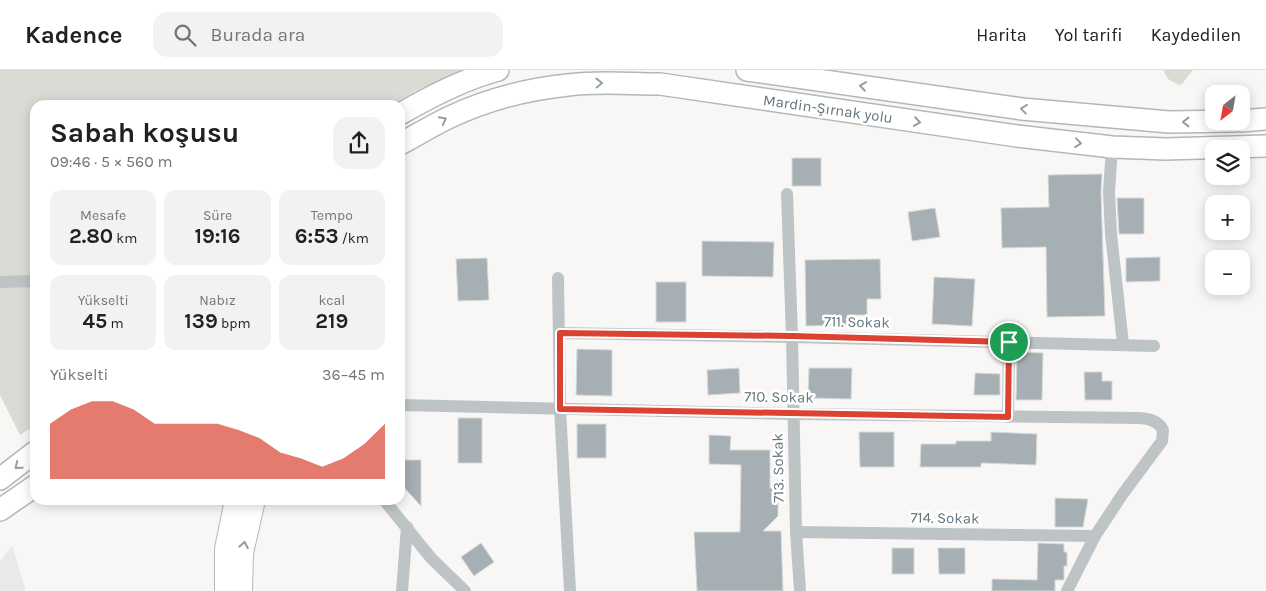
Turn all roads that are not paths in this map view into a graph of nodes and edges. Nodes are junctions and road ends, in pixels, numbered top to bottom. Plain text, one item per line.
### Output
1 (498, 70) edge
2 (746, 70) edge
3 (405, 111) edge
4 (1266, 119) edge
5 (1250, 120) edge
6 (1205, 121) edge
7 (405, 141) edge
8 (1266, 146) edge
9 (1112, 147) junction
10 (787, 194) dead end
11 (558, 278) dead end
12 (30, 281) edge
13 (0, 282) edge
14 (560, 333) junction
15 (792, 336) junction
16 (1009, 342) junction
17 (1123, 344) junction
18 (1154, 346) dead end
19 (405, 405) edge
20 (560, 409) junction
21 (793, 414) junction
22 (1008, 417) junction
23 (30, 456) edge
24 (0, 480) edge
25 (30, 489) edge
26 (234, 505) edge
27 (254, 505) edge
28 (388, 505) edge
29 (0, 510) edge
30 (407, 527) junction
31 (796, 532) junction
32 (1095, 536) junction
33 (225, 591) edge
34 (242, 591) edge
35 (402, 591) edge
36 (465, 591) edge
37 (570, 591) edge
38 (800, 591) edge
39 (1067, 591) edge

1 - 3 highway
6 -> 2 highway
4 - 5 highway
7 -> 9 highway, Mardin-Şırnak yolu
8 - 9 highway, Mardin-Şırnak yolu
9 - 17 street
10 - 15 street, 713. Sokak
11 - 14 street
12 - 13 street
14 - 15 street, 711. Sokak
14 - 20 street
15 - 16 street, 711. Sokak
15 - 21 street, 713. Sokak
16 - 17 street, 711. Sokak
16 - 22 street
17 - 18 street, 711. Sokak
19 - 20 street, 710. Sokak
20 - 21 street, 710. Sokak
20 - 37 street
21 - 22 street, 710. Sokak
21 - 31 street, 713. Sokak
22 - 32 street, 710. Sokak
23 -> 24 highway
25 - 29 highway
26 - 33 main road
34 -> 27 main road
28 - 30 street
30 - 35 street
30 - 36 street
31 - 32 street, 714. Sokak
31 - 38 street, 713. Sokak
32 - 39 street

